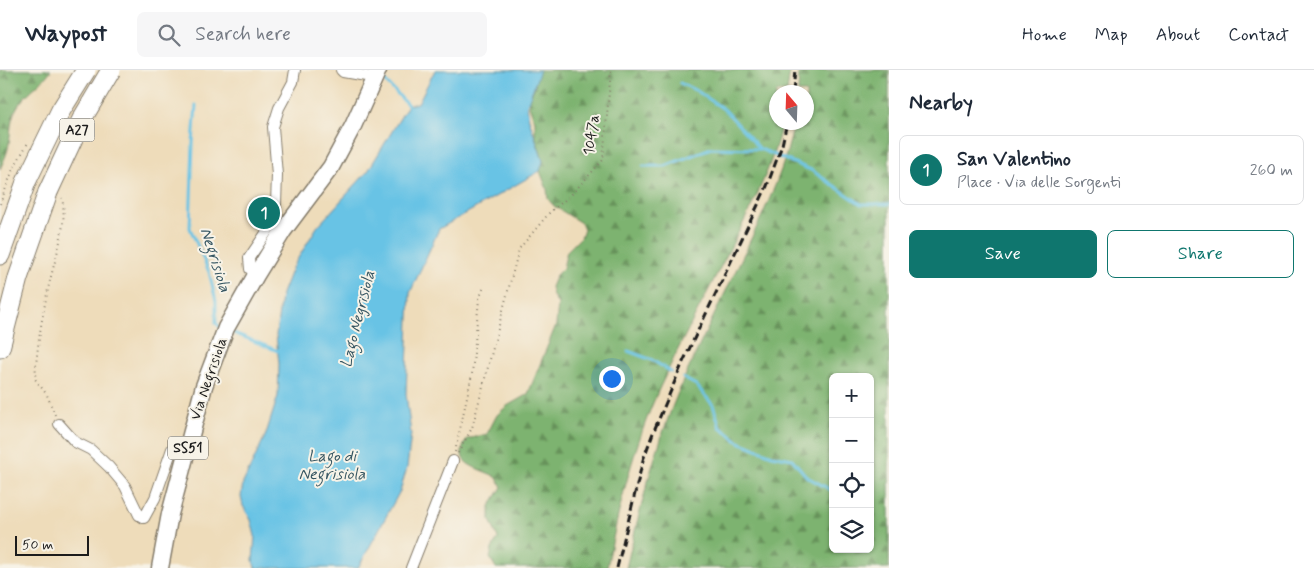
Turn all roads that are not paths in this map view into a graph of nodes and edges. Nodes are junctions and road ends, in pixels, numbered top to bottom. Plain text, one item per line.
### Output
1 (86, 70) edge
2 (110, 70) edge
3 (295, 70) edge
4 (341, 70) edge
5 (376, 75) edge
6 (0, 255) edge
7 (256, 275) junction
8 (0, 348) edge
9 (59, 424) road end
10 (188, 446) junction
11 (453, 462) road end
12 (160, 568) edge
13 (411, 568) edge

1 - 6 highway, A27, bridge
2 - 8 highway, A27, bridge
3 - 7 street
4 - 5 street
5 - 7 main road, Via Negrisiola / SS51
7 - 10 main road, Via Negrisiola / SS51
9 - 10 street
10 - 12 main road, Via Negrisiola / SS51
11 - 13 street

